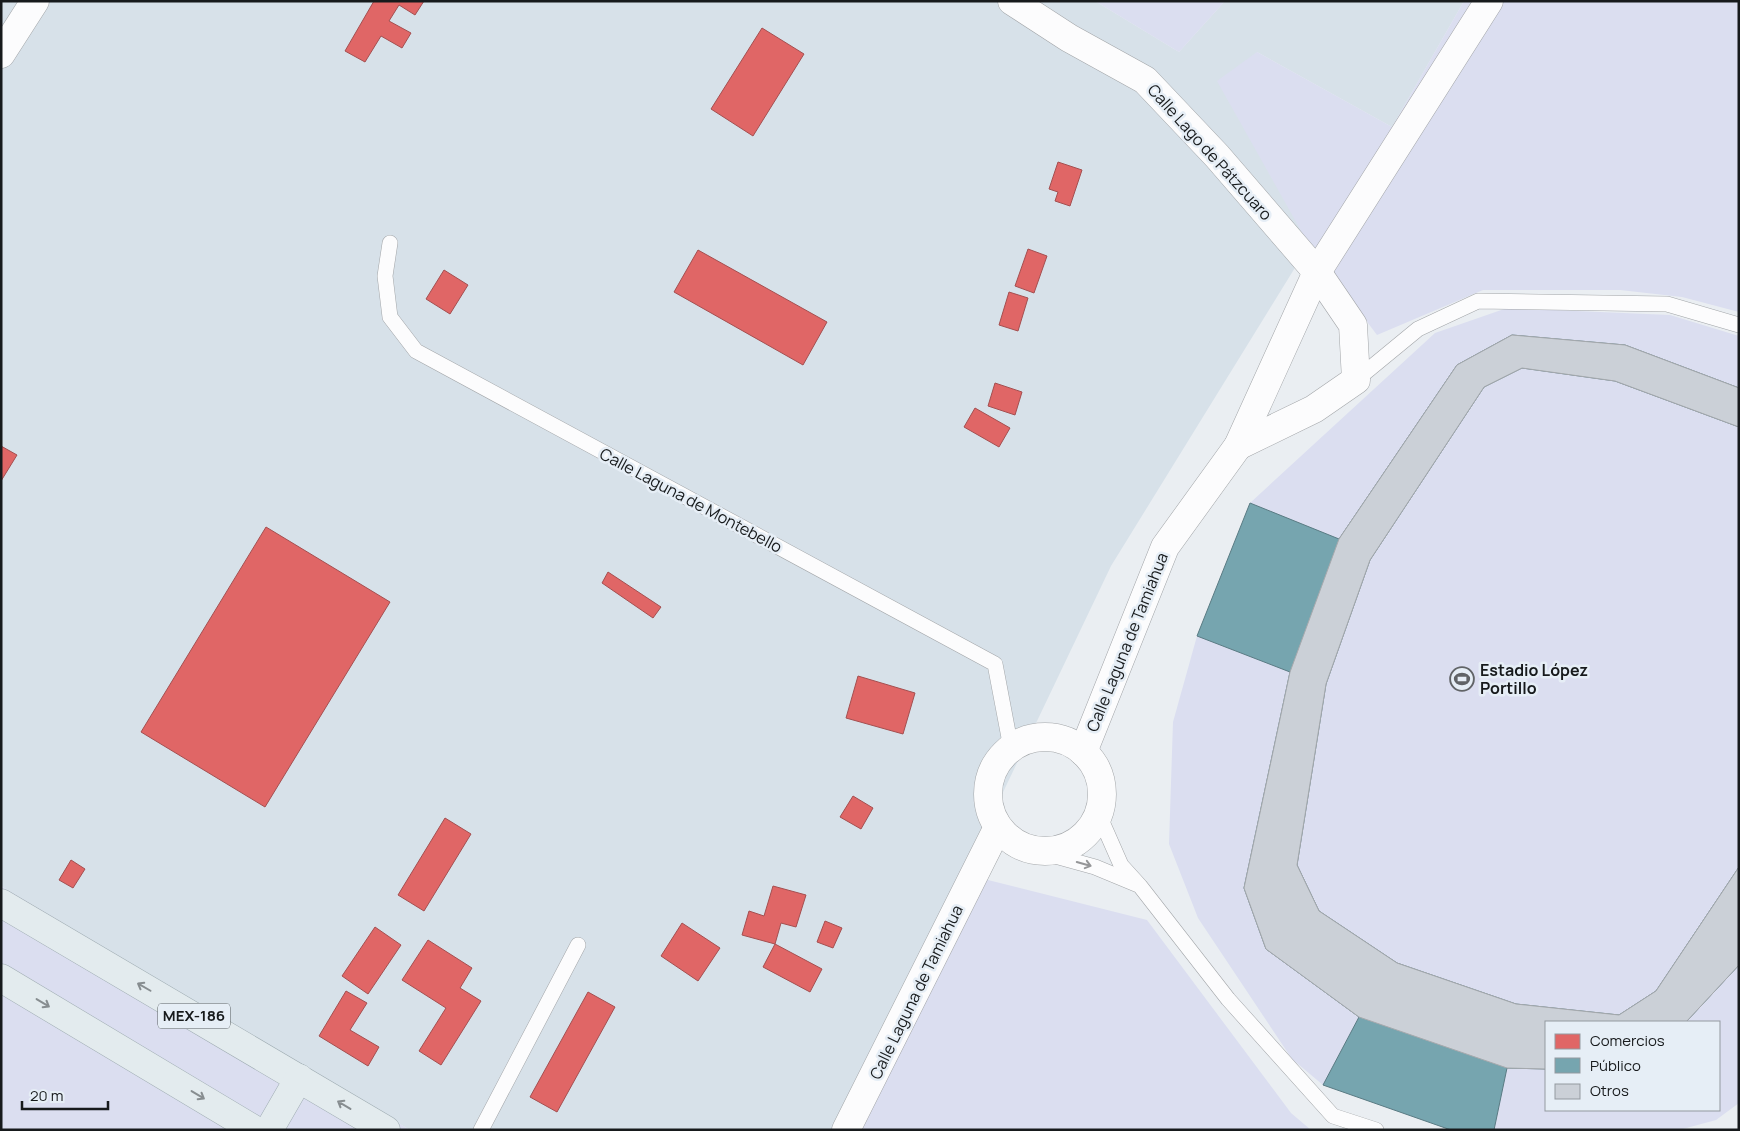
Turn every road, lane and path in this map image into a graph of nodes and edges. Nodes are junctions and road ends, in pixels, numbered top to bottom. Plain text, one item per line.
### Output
1 (35, 1) edge
2 (1012, 1) edge
3 (1489, 1) edge
4 (1, 54) edge
5 (390, 243) dead end
6 (1317, 272) junction
7 (1739, 325) edge
8 (1356, 380) junction
9 (1238, 446) junction
10 (1011, 748) junction
11 (1083, 752) junction
12 (1098, 815) junction
13 (998, 827) junction
14 (1037, 851) junction
15 (1140, 886) junction
16 (1, 903) edge
17 (578, 945) dead end
18 (1, 978) edge
19 (299, 1078) junction
20 (255, 1130) edge
21 (269, 1130) edge
22 (386, 1130) edge
23 (481, 1130) edge
24 (846, 1130) edge
25 (1376, 1130) edge

1 - 4 street
2 - 6 street, Calle Lago de Pátzcuaro
3 - 6 street, Calle Laguna de Tamiahua
5 - 10 lane, Calle Laguna de Montebello
6 - 8 street, Calle Lago de Pátzcuaro
6 - 9 street, Calle Laguna de Tamiahua
7 - 8 lane
8 - 9 street
9 - 11 street, Calle Laguna de Tamiahua
10 - 11 street, Calle Laguna de Tamiahua
10 - 13 street, Calle Laguna de Tamiahua
11 - 12 street, Calle Laguna de Tamiahua
12 - 14 street, Calle Laguna de Tamiahua
12 - 15 lane
13 - 14 street, Calle Laguna de Tamiahua
13 - 24 street, Calle Laguna de Tamiahua
14 -> 15 lane
15 - 25 lane
19 -> 16 main road, MEX-186
17 - 23 lane
18 -> 20 main road
19 - 21 main road
22 -> 19 main road, MEX-186

